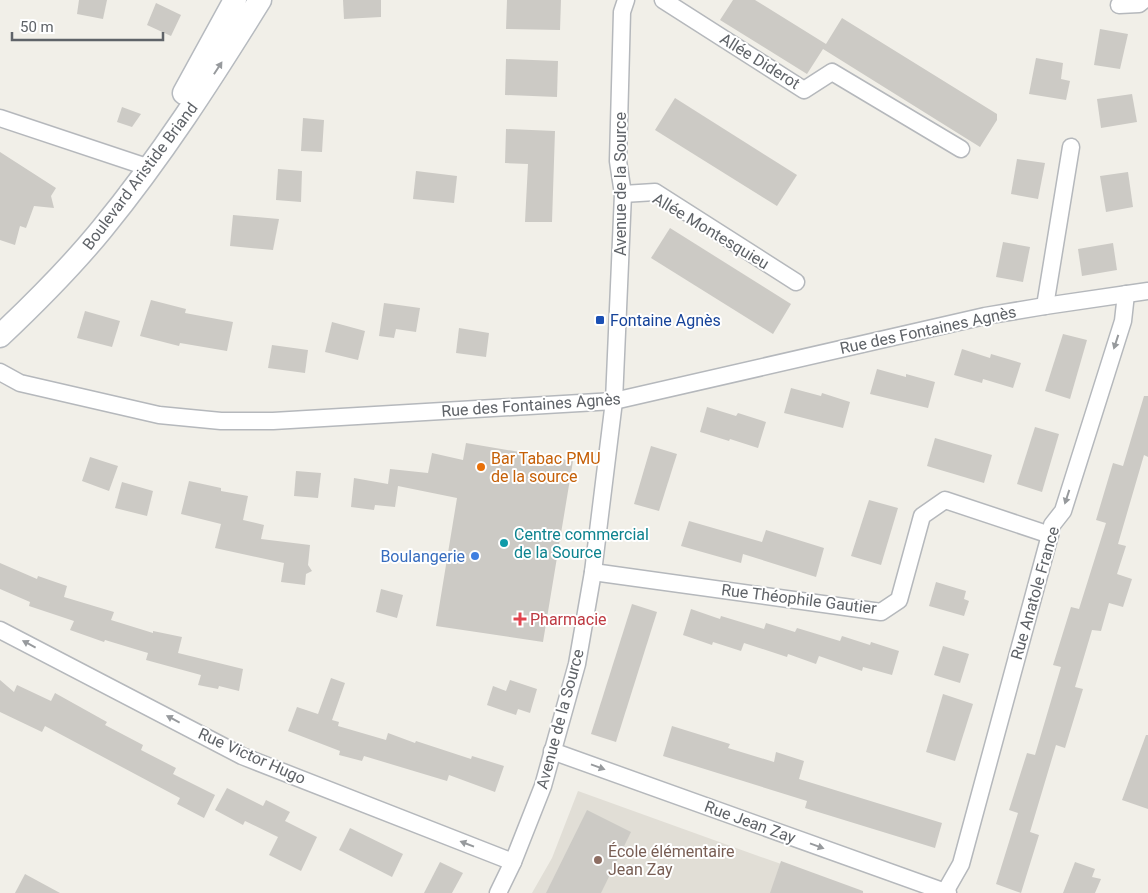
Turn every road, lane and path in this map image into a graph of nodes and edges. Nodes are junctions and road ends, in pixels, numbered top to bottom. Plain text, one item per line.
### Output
1 (235, 0) edge
2 (260, 0) edge
3 (626, 0) edge
4 (663, 0) edge
5 (1144, 0) edge
6 (1118, 5) dead end
7 (0, 118) edge
8 (1071, 147) dead end
9 (961, 150) dead end
10 (143, 165) junction
11 (623, 194) junction
12 (796, 282) dead end
13 (1148, 291) edge
14 (1126, 294) junction
15 (1045, 306) junction
16 (0, 318) edge
17 (0, 336) edge
18 (0, 372) edge
19 (614, 402) junction
20 (1050, 534) junction
21 (592, 572) junction
22 (0, 630) edge
23 (552, 751) junction
24 (513, 862) junction
25 (947, 892) edge
26 (498, 893) edge

1 - 10 main road, Boulevard Aristide Briand
10 -> 2 main road, Boulevard Aristide Briand
3 - 11 street, Avenue de la Source
4 - 9 street, Allée Diderot
5 - 6 street
7 - 10 street
8 - 15 street
10 - 16 main road, Boulevard Aristide Briand
10 - 17 main road, Boulevard Aristide Briand
11 - 12 street, Allée Montesquieu
11 - 19 street, Avenue de la Source
13 - 14 street, Rue des Fontaines Agnès
14 - 15 street, Rue des Fontaines Agnès
14 -> 20 street, Rue Anatole France
15 - 19 street, Rue des Fontaines Agnès
18 - 19 street, Rue des Fontaines Agnès
19 - 21 street, Avenue de la Source
20 - 21 street, Rue Théophile Gautier
20 - 25 street, Rue Anatole France
21 - 23 street, Avenue de la Source
24 -> 22 street, Rue Victor Hugo
23 - 24 street, Avenue de la Source
23 -> 25 street, Rue Jean Zay
24 - 26 street, Avenue de la Source

